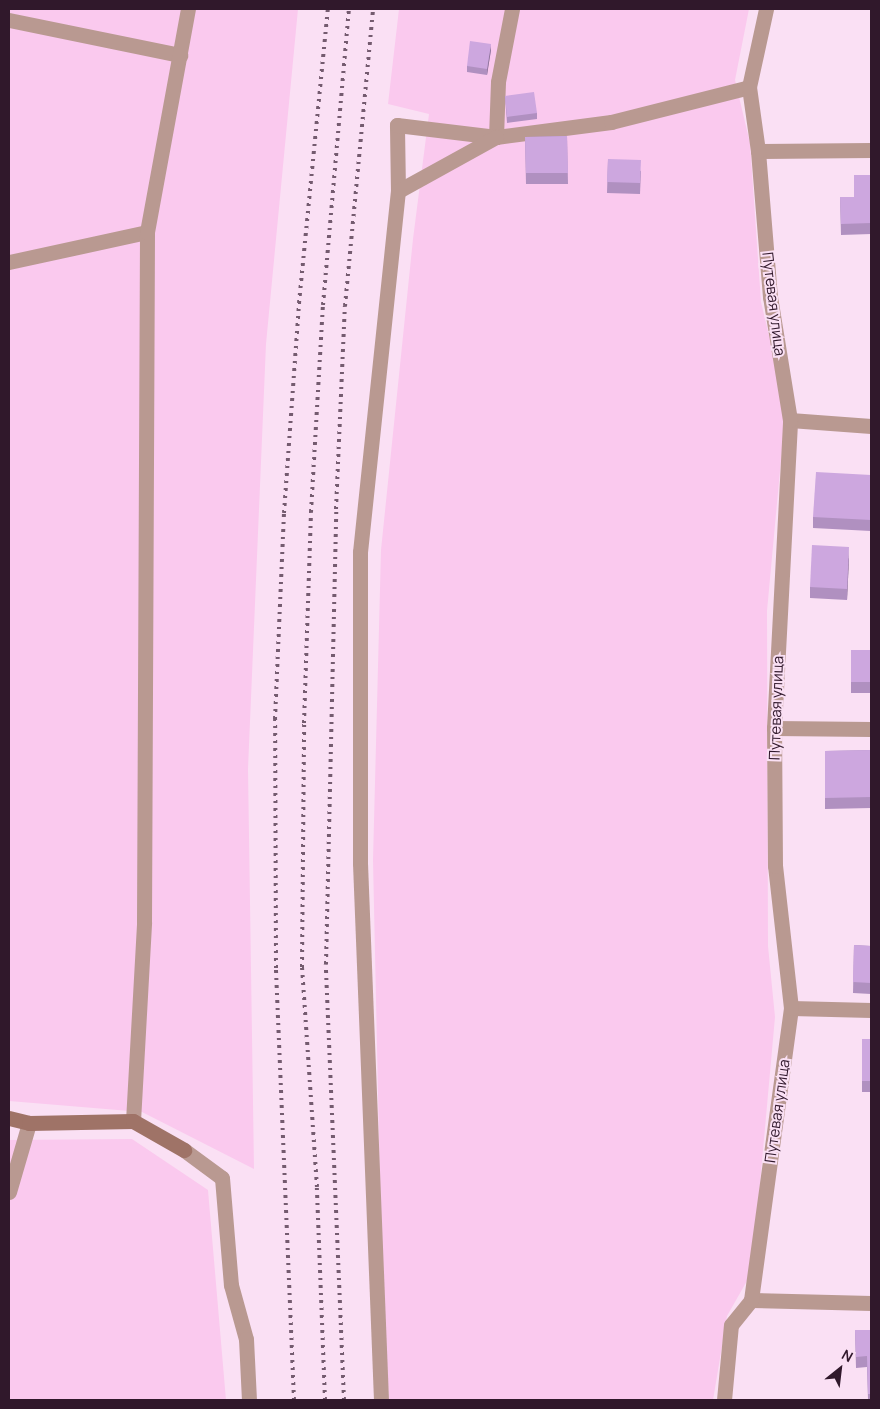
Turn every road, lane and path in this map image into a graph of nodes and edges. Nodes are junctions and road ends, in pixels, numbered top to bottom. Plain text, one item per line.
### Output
1 (188, 9) edge
2 (512, 9) edge
3 (766, 9) edge
4 (9, 20) edge
5 (180, 55) junction
6 (749, 87) junction
7 (496, 137) junction
8 (871, 150) edge
9 (758, 151) junction
10 (398, 191) junction
11 (146, 232) junction
12 (9, 262) edge
13 (790, 420) junction
14 (871, 426) edge
15 (774, 728) junction
16 (871, 729) edge
17 (791, 1008) junction
18 (871, 1010) edge
19 (9, 1118) edge
20 (132, 1121) junction
21 (29, 1122) junction
22 (9, 1192) edge
23 (751, 1300) junction
24 (871, 1303) edge
25 (249, 1400) edge
26 (381, 1400) edge
27 (724, 1400) edge

1 - 5 street
2 - 7 street
3 - 6 street, Путевая улица
4 - 5 street
5 - 11 street
6 - 7 street
6 - 9 street, Путевая улица
7 - 10 street
7 - 10 street
8 - 9 street
9 - 13 street, Путевая улица
10 - 26 street
11 - 12 street
11 - 20 street
13 - 14 street
13 - 15 street, Путевая улица
15 - 16 street
15 - 17 street, Путевая улица
17 - 18 street
17 - 23 street, Путевая улица
19 - 21 street
20 - 21 street
20 - 25 street
21 - 22 street
23 - 24 street
23 - 27 street

